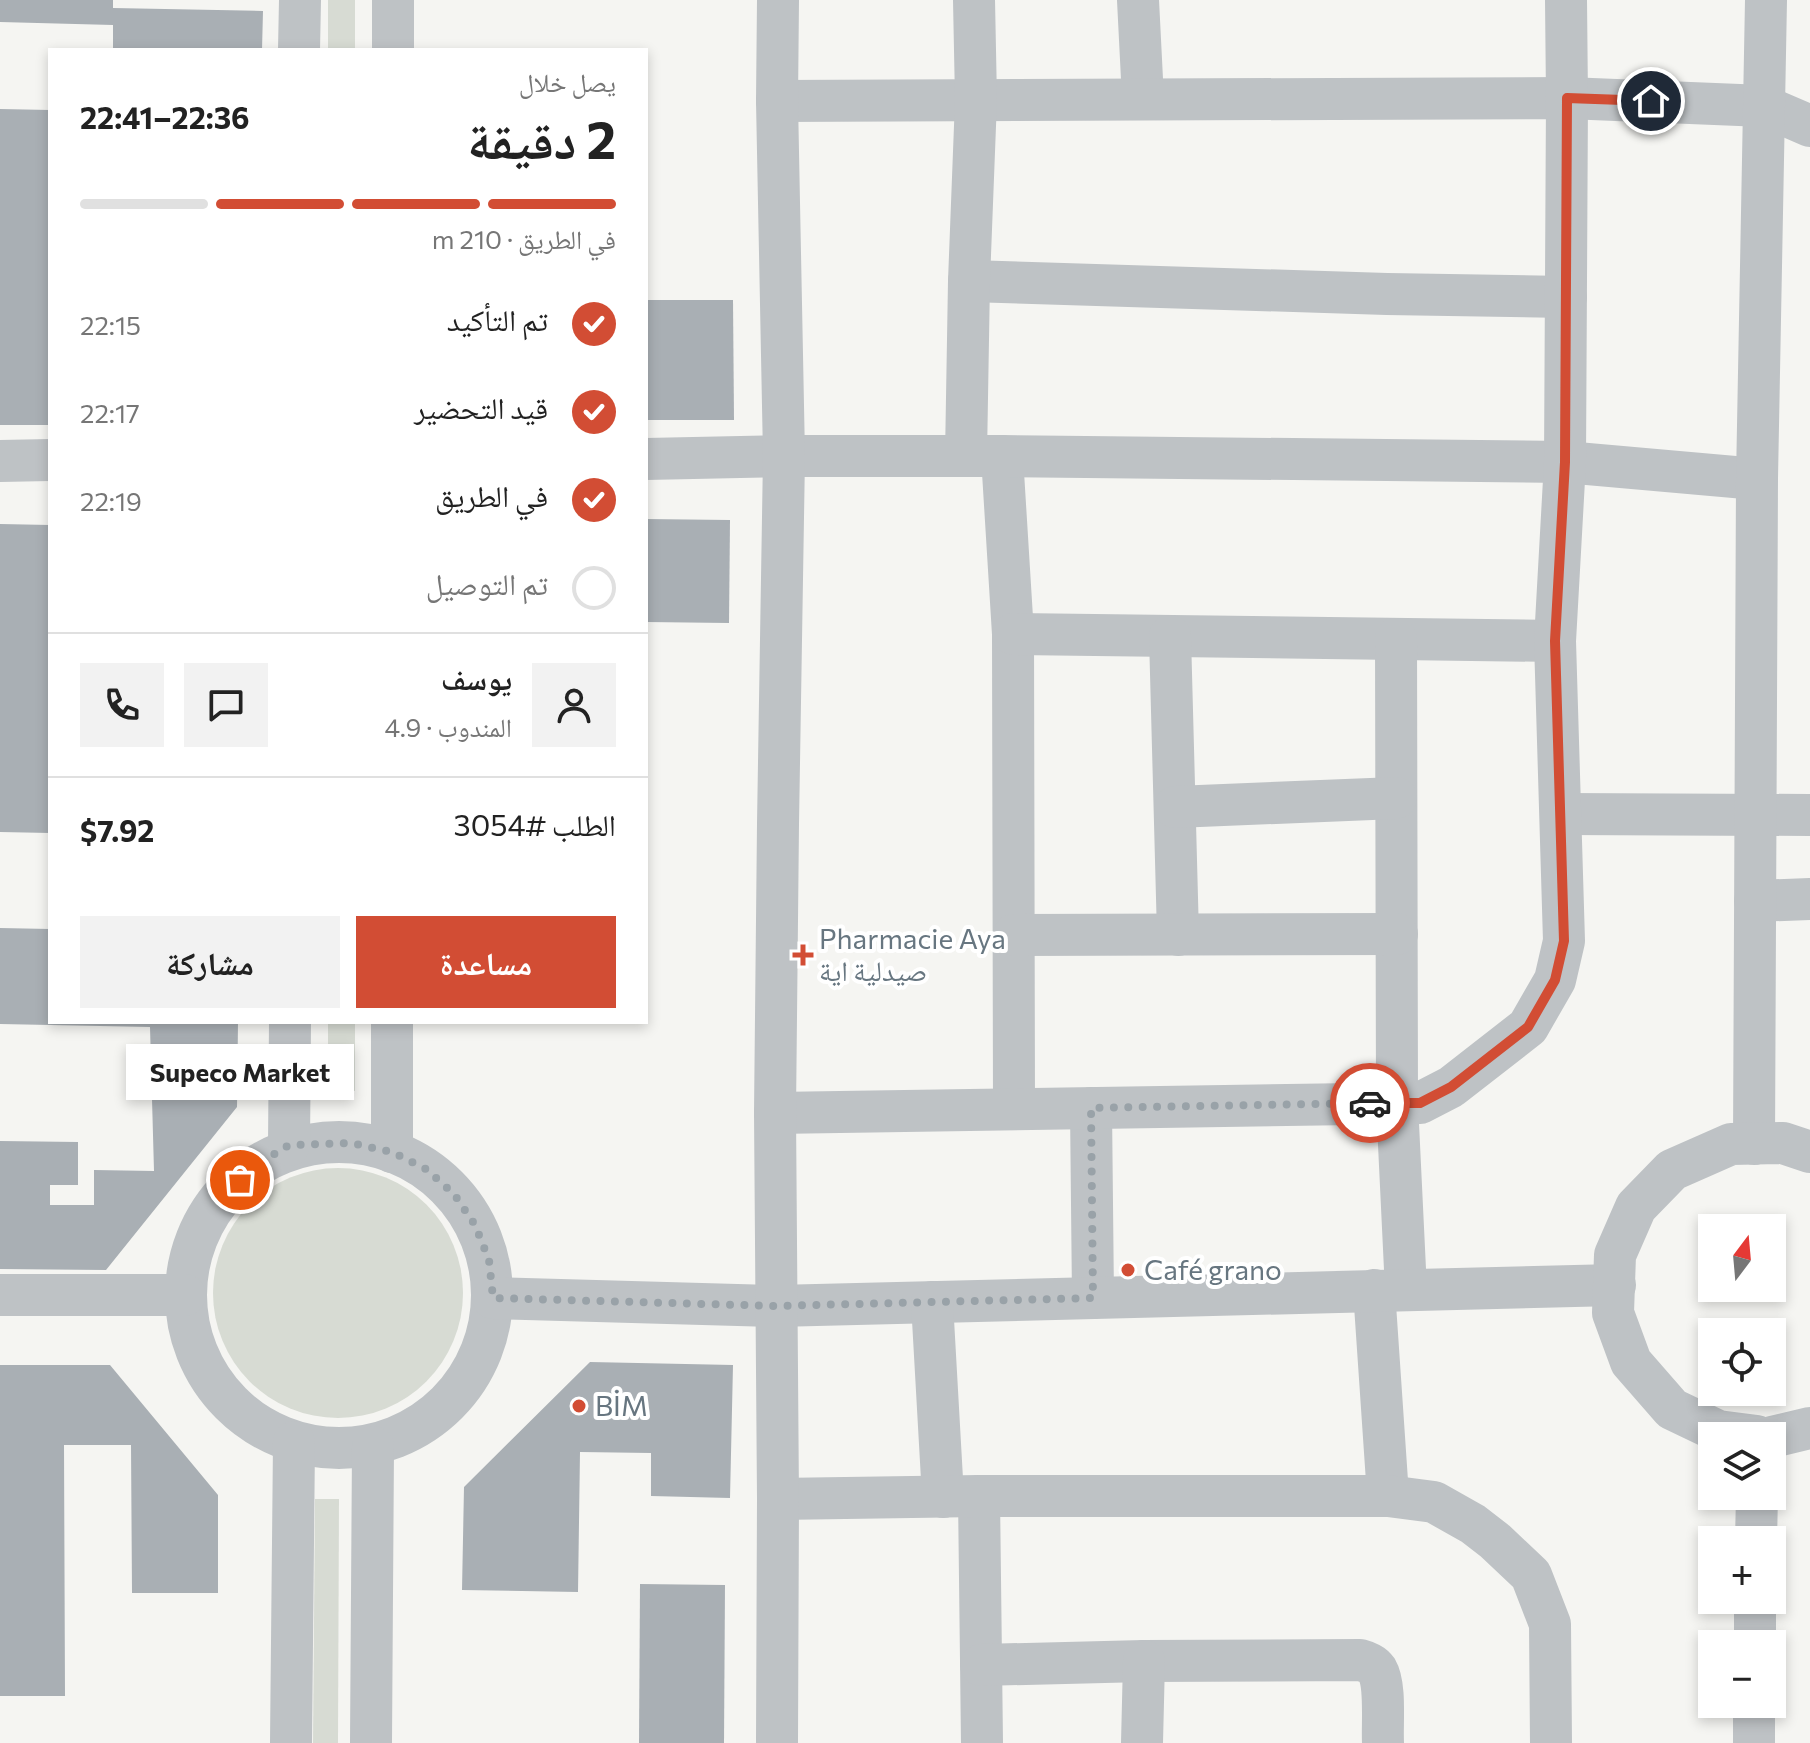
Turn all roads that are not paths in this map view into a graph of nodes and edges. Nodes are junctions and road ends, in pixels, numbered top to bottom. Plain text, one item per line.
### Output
1 (300, 0) edge
2 (393, 0) edge
3 (778, 0) edge
4 (974, 0) edge
5 (1138, 0) edge
6 (1566, 0) edge
7 (1766, 0) edge
8 (299, 48) edge
9 (393, 48) edge
10 (1567, 98) junction
11 (1143, 99) junction
12 (976, 100) junction
13 (777, 101) junction
14 (1764, 106) junction
15 (1810, 126) edge
16 (969, 281) junction
17 (1566, 297) junction
18 (784, 456) junction
19 (984, 456) junction
20 (648, 459) edge
21 (48, 460) edge
22 (0, 461) edge
23 (1565, 462) junction
24 (1757, 479) junction
25 (1013, 634) junction
26 (1170, 636) junction
27 (1396, 639) junction
28 (1555, 641) junction
29 (1396, 798) junction
30 (1175, 807) junction
31 (1755, 813) junction
32 (1562, 814) junction
33 (1810, 815) edge
34 (1810, 899) edge
35 (1755, 901) junction
36 (1397, 934) junction
37 (1014, 935) junction
38 (1178, 935) junction
39 (290, 1024) edge
40 (392, 1024) edge
41 (1397, 1103) junction
42 (1014, 1108) junction
43 (1091, 1108) junction
44 (775, 1113) junction
45 (1754, 1144) junction
46 (289, 1145) junction
47 (392, 1152) junction
48 (1810, 1152) edge
49 (1615, 1285) junction
50 (1390, 1290) junction
51 (0, 1295) edge
52 (185, 1295) junction
53 (493, 1298) junction
54 (1093, 1298) junction
55 (932, 1302) junction
56 (776, 1306) junction
57 (1699, 1422) edge
58 (1810, 1428) edge
59 (1786, 1434) edge
60 (294, 1442) junction
61 (373, 1447) junction
62 (961, 1496) junction
63 (1388, 1496) junction
64 (778, 1499) junction
65 (1144, 1661) junction
66 (981, 1665) junction
67 (1754, 1718) edge
68 (291, 1743) edge
69 (371, 1743) edge
70 (777, 1743) edge
71 (982, 1743) edge
72 (1142, 1743) edge
73 (1383, 1743) edge
74 (1551, 1743) edge
75 (1754, 1743) edge

1 - 8 street
2 - 9 street
3 - 13 street
4 - 12 street
5 - 11 street
6 - 10 street
7 - 14 street
10 - 11 street
10 - 14 street
10 - 17 street
11 - 12 street
12 - 13 street
12 - 16 street
13 - 18 street
14 - 15 street
14 - 24 street
16 - 17 street
16 - 19 street
17 - 23 street
18 - 19 street
18 - 20 street
18 - 44 street
19 - 23 street
19 - 25 street
21 - 22 street
23 - 24 street
23 - 28 street
24 - 31 street
25 - 26 street
25 - 37 street
26 - 27 street
26 - 30 street
27 - 28 street
27 - 29 street
28 - 32 street
29 - 30 street
29 - 36 street
30 - 38 street
31 - 32 street
31 - 33 street
31 - 35 street
32 - 41 street
34 - 35 street
35 - 45 street
36 - 38 street
36 - 41 street
37 - 38 street
37 - 42 street
39 - 46 street
40 - 47 street
41 - 43 street
41 - 50 street
42 - 43 street
42 - 44 street
43 - 54 street
44 - 56 street
45 - 48 street
45 - 49 street
46 - 47 street
46 - 52 street
47 - 53 street
49 - 50 street
49 - 57 street
50 - 54 street
50 - 63 street
51 - 52 street
52 - 60 street
53 - 56 street
53 - 61 street
54 - 55 street
55 - 56 street
55 - 62 street
56 - 64 street
58 - 59 street
60 - 61 street
60 - 68 street
61 - 69 street
62 - 63 street
62 - 64 street
62 - 66 street
63 - 74 street
64 - 70 street
65 - 66 street
65 - 72 street
65 - 73 street
66 - 71 street
67 - 75 street

